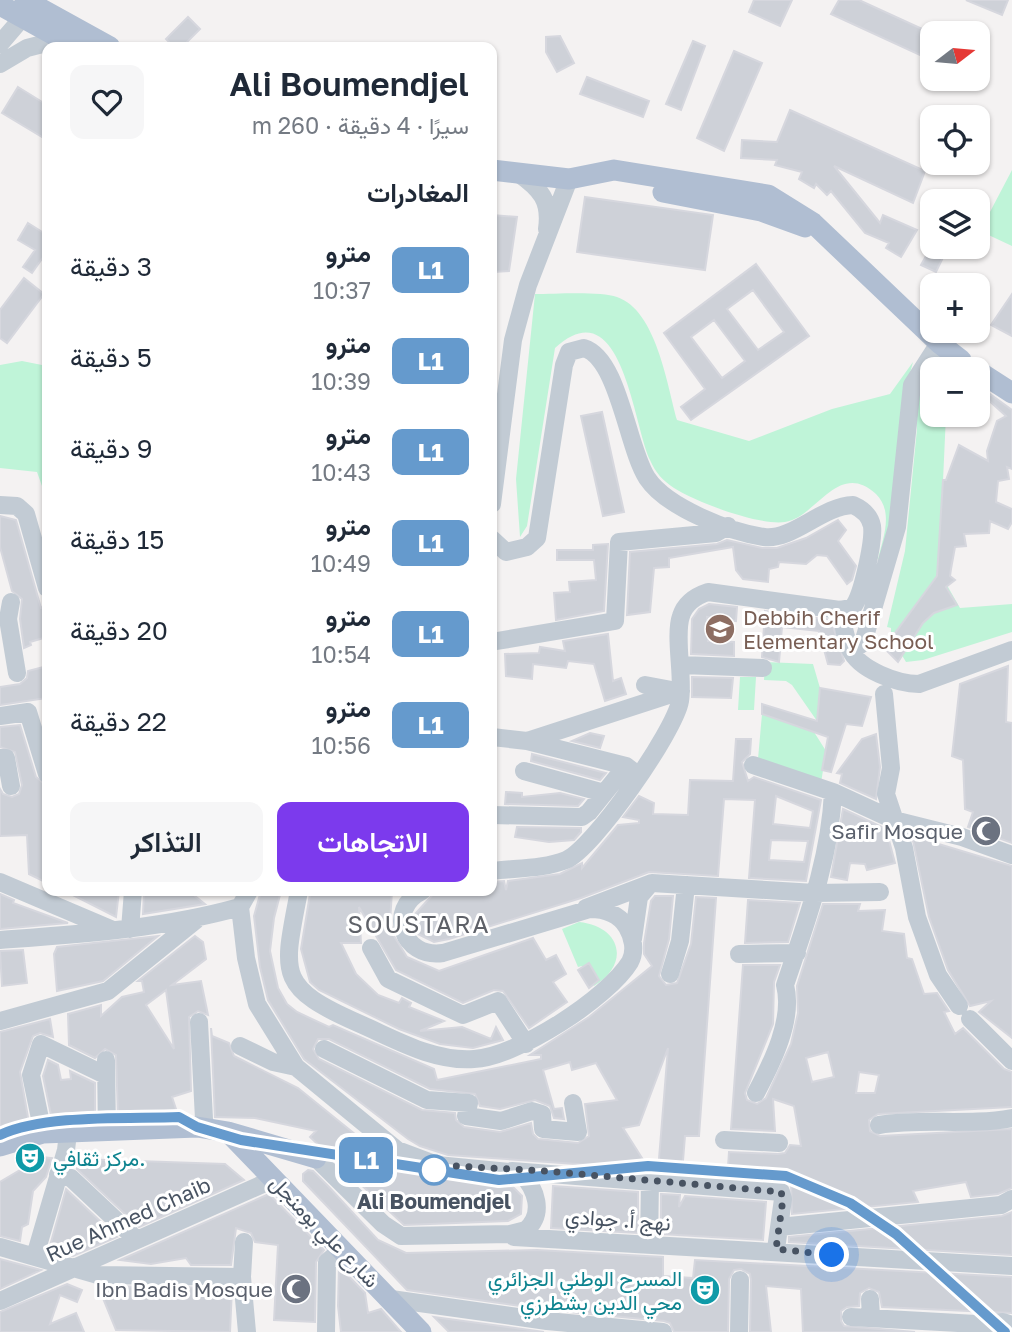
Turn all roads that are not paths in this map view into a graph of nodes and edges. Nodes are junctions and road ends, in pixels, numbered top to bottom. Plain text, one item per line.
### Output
1 (0, 5) edge
2 (24, 8) edge
3 (68, 42) edge
4 (99, 42) edge
5 (0, 44) edge
6 (42, 46) edge
7 (0, 64) edge
8 (497, 171) edge
9 (518, 173) junction
10 (577, 178) junction
11 (547, 233) junction
12 (920, 325) edge
13 (939, 343) joint
14 (958, 357) edge
15 (990, 379) edge
16 (1012, 393) edge
17 (497, 466) edge
18 (0, 505) edge
19 (728, 526) junction
20 (497, 544) edge
21 (42, 570) edge
22 (840, 610) junction
23 (6, 614) edge
24 (497, 641) dead end
25 (1012, 650) edge
26 (851, 651) junction
27 (681, 665) junction
28 (762, 668) dead end
29 (17, 673) dead end
30 (645, 685) dead end
31 (681, 691) junction
32 (884, 694) dead end
33 (0, 716) edge
34 (497, 738) edge
35 (527, 741) junction
36 (0, 758) edge
37 (42, 758) edge
38 (753, 765) dead end
39 (524, 771) dead end
40 (632, 771) junction
41 (10, 786) dead end
42 (604, 793) junction
43 (833, 793) junction
44 (497, 815) edge
45 (894, 820) junction
46 (1012, 855) edge
47 (497, 869) edge
48 (0, 882) edge
49 (651, 884) junction
50 (686, 885) junction
51 (880, 892) dead end
52 (815, 893) junction
53 (132, 896) edge
54 (246, 896) edge
55 (298, 896) edge
56 (415, 896) edge
57 (240, 907) junction
58 (583, 909) junction
59 (196, 920) junction
60 (123, 930) junction
61 (0, 940) edge
62 (634, 947) junction
63 (371, 948) dead end
64 (797, 953) junction
65 (738, 954) dead end
66 (670, 974) dead end
67 (0, 1021) edge
68 (199, 1022) dead end
69 (526, 1044) junction
70 (240, 1046) dead end
71 (324, 1048) dead end
72 (1012, 1060) edge
73 (296, 1067) junction
74 (756, 1093) dead end
75 (573, 1104) dead end
76 (1012, 1118) edge
77 (204, 1119) dead end
78 (879, 1125) dead end
79 (107, 1132) junction
80 (228, 1132) junction
81 (43, 1133) junction
82 (68, 1133) junction
83 (724, 1140) dead end
84 (779, 1143) dead end
85 (0, 1146) edge
86 (316, 1158) junction
87 (509, 1171) junction
88 (58, 1175) junction
89 (274, 1179) junction
90 (650, 1180) junction
91 (1012, 1199) edge
92 (298, 1201) junction
93 (779, 1227) junction
94 (451, 1237) junction
95 (137, 1240) junction
96 (244, 1242) dead end
97 (649, 1245) junction
98 (0, 1247) edge
99 (342, 1249) junction
100 (781, 1251) junction
101 (35, 1256) junction
102 (1012, 1266) edge
103 (75, 1268) junction
104 (242, 1277) junction
105 (740, 1280) dead end
106 (451, 1292) dead end
107 (391, 1299) junction
108 (0, 1301) edge
109 (438, 1306) junction
110 (851, 1317) dead end
111 (1012, 1325) edge
112 (546, 1326) edge
113 (606, 1329) edge
114 (247, 1332) edge
115 (326, 1332) edge
116 (421, 1332) edge
117 (663, 1332) edge
118 (739, 1332) edge

1 - 2 main road
2 - 3 main road
2 - 4 main road
2 - 5 street
6 - 7 street
8 - 9 main road
9 - 10 main road
9 - 11 street
10 - 11 street
10 - 12 main road
11 - 17 street
13 - 14 main road
13 - 26 street
15 - 16 main road
18 - 21 street
19 - 20 street
19 - 22 street
19 - 24 street
22 - 26 street
22 - 27 street
23 - 29 street
25 - 26 street
27 - 28 street
27 - 31 street
30 - 31 street
31 - 35 street
31 - 40 street
32 - 45 street
33 - 37 street
34 - 35 street
35 - 40 street
36 - 41 street
38 - 43 street
39 - 42 street
40 - 42 street
40 - 47 street
42 - 44 street
43 - 45 street
43 - 52 street
45 - 46 street
45 - 72 street
48 - 60 street
49 - 50 street
49 - 58 street
49 - 62 street
50 - 52 street
50 - 66 street
51 - 52 street
52 - 64 street
53 - 60 street
54 - 57 street
55 - 69 street
56 - 58 street
57 - 59 street
57 - 73 street
58 - 62 street
59 - 60 street
59 - 67 street
60 - 61 street
62 - 69 street
63 - 69 street
64 - 65 street
64 - 74 street
68 - 77 street
70 - 73 street
71 - 75 street
73 - 87 street
76 - 78 street
79 - 80 main road
79 - 81 street
79 - 82 main road
80 - 86 main road
80 - 89 main road, شارع علي بومنجل
81 - 82 main road
81 - 85 main road
82 - 88 street
83 - 84 street
86 - 92 main road
86 - 94 street
87 - 90 street
87 - 94 street
88 - 95 street
88 - 101 street
89 - 92 main road, شارع علي بومنجل
89 - 95 street, Rue Ahmed Chaib
90 - 93 street
90 - 97 street
91 - 93 street
92 - 99 main road, شارع علي بومنجل
93 - 100 street
94 - 97 street, نهج أ. جوادي
95 - 103 street, Rue Ahmed Chaib
96 - 104 street
97 - 100 street, نهج أ. جوادي
98 - 101 street
99 - 107 main road, شارع علي بومنجل
99 - 115 street
100 - 102 street, نهج أ. جوادي
101 - 103 street
103 - 104 street
103 - 108 street, Rue Ahmed Chaib
104 - 114 street
105 - 118 street
106 - 109 street
107 - 109 street
107 - 116 main road, شارع علي بومنجل
109 - 112 street
110 - 111 street
112 - 113 street
113 - 117 street

